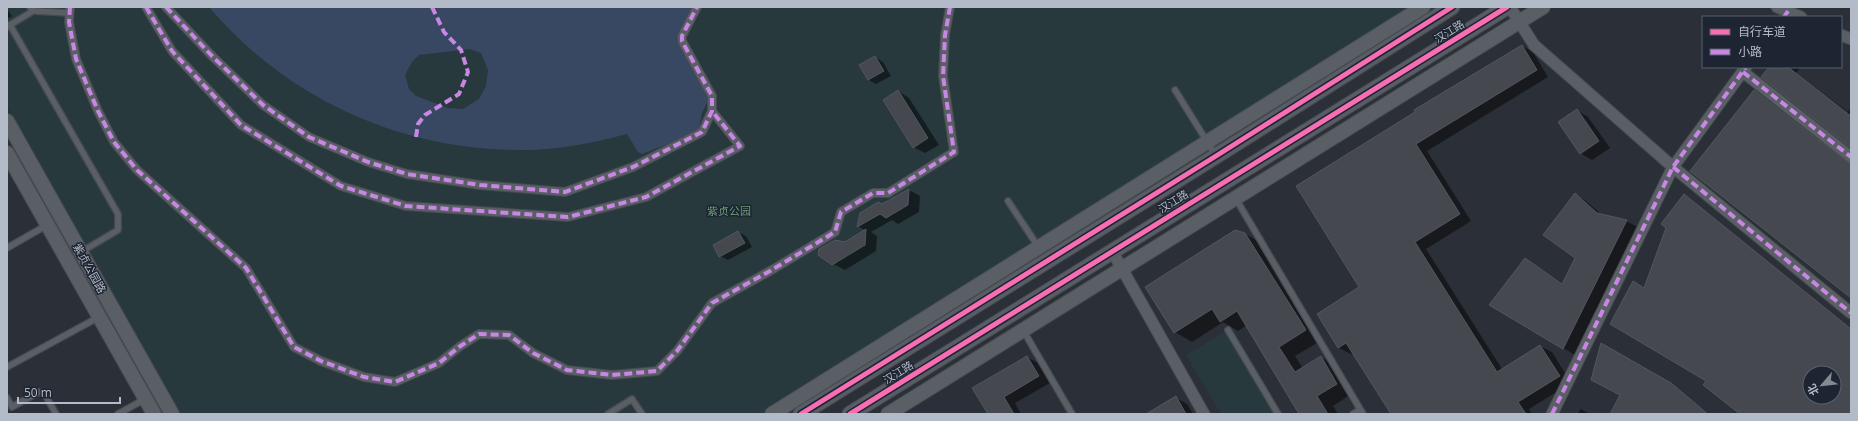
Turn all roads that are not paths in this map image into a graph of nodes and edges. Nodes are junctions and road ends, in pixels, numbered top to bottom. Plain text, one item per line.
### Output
1 (146, 7) edge
2 (166, 7) edge
3 (697, 7) edge
4 (950, 7) edge
5 (1423, 7) edge
6 (1452, 7) edge
7 (1509, 7) edge
8 (1544, 7) edge
9 (1777, 7) edge
10 (32, 9) edge
11 (70, 10) edge
12 (1786, 14) edge
13 (1797, 16) edge
14 (1520, 22) junction
15 (9, 26) edge
16 (1745, 69) edge
17 (1175, 90) dead end
18 (712, 111) junction
19 (7, 122) edge
20 (1207, 142) junction
21 (7, 153) edge
22 (1216, 156) junction
23 (1851, 157) edge
24 (1673, 167) junction
25 (1236, 198) junction
26 (1008, 201) dead end
27 (47, 225) junction
28 (7, 248) edge
29 (1112, 251) junction
30 (81, 252) junction
31 (1044, 254) junction
32 (1122, 269) junction
33 (1851, 313) edge
34 (99, 318) junction
35 (1022, 330) junction
36 (1228, 330) dead end
37 (7, 367) edge
38 (7, 398) edge
39 (145, 399) junction
40 (1362, 412) edge
41 (56, 414) edge
42 (118, 414) edge
43 (154, 414) edge
44 (172, 414) edge
45 (608, 414) edge
46 (642, 414) edge
47 (772, 414) edge
48 (801, 414) edge
49 (850, 414) edge
50 (888, 414) edge
51 (1072, 414) edge
52 (1204, 414) edge
53 (1278, 414) edge
54 (1353, 414) edge
55 (1552, 414) edge

1 - 18 street
2 - 18 street
3 - 18 street
4 - 11 street
5 - 20 street
6 - 22 main road, 汉江路
7 - 14 street
7 - 29 main road, 汉江路
8 - 14 street
9 - 12 street
10 - 11 lane
10 - 15 lane
12 - 13 street
14 - 24 street
14 - 25 street
15 - 30 lane
16 - 23 street
16 - 24 street
17 - 20 lane
19 - 30 street, 紫贞公园路
20 - 22 lane
20 - 31 street
21 - 27 street, 紫贞公园路
22 - 31 main road, 汉江路
24 - 33 street
24 - 55 street
25 - 32 street
25 - 40 lane
26 - 31 lane
27 - 28 lane
27 - 34 street, 紫贞公园路
29 - 32 street
29 - 49 main road, 汉江路
30 - 44 street, 紫贞公园路
31 - 47 street
31 - 48 main road, 汉江路
32 - 35 street
32 - 52 street
34 - 37 lane
34 - 39 street, 紫贞公园路
35 - 50 street
35 - 51 lane
36 - 53 lane
38 - 41 lane
39 - 42 lane
39 - 43 street, 紫贞公园路
40 - 54 lane
45 - 46 lane

